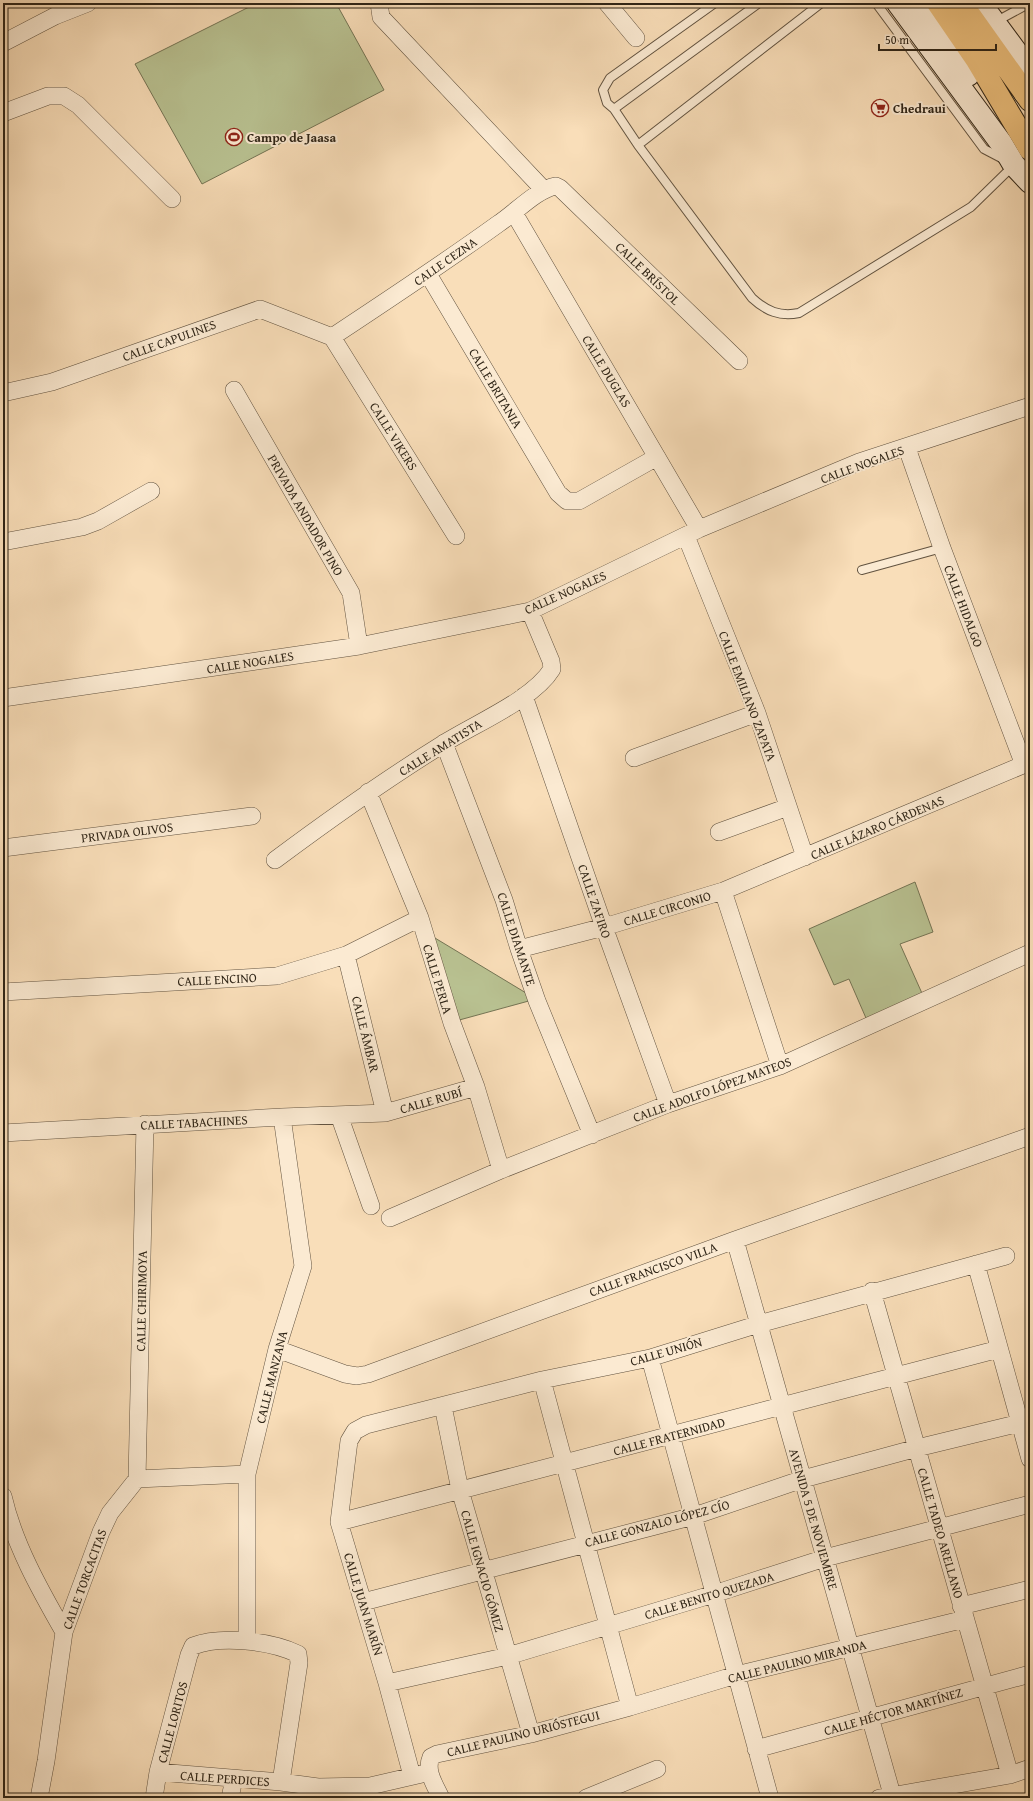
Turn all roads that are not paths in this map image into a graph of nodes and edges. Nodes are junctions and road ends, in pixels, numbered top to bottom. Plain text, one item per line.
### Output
1 (88, 3) edge
2 (379, 3) edge
3 (606, 3) edge
4 (715, 3) edge
5 (759, 3) edge
6 (820, 3) edge
7 (876, 3) edge
8 (898, 3) edge
9 (919, 3) edge
10 (938, 3) edge
11 (961, 3) edge
12 (980, 3) edge
13 (1030, 3) edge
14 (993, 23) junction
15 (636, 38) dead end
16 (3, 43) edge
17 (1028, 63) edge
18 (1028, 97) edge
19 (614, 109) junction
20 (3, 113) edge
21 (638, 145) junction
22 (1028, 145) edge
23 (1014, 165) junction
24 (1030, 182) edge
25 (550, 188) junction
26 (172, 198) dead end
27 (514, 214) junction
28 (428, 274) junction
29 (332, 336) junction
30 (739, 362) dead end
31 (234, 390) dead end
32 (3, 393) edge
33 (1030, 406) edge
34 (907, 448) junction
35 (657, 457) junction
36 (151, 491) dead end
37 (692, 533) junction
38 (456, 536) dead end
39 (3, 542) edge
40 (942, 548) junction
41 (862, 570) dead end
42 (530, 611) junction
43 (359, 646) junction
44 (524, 696) junction
45 (3, 698) edge
46 (757, 713) junction
47 (444, 743) junction
48 (634, 758) dead end
49 (1027, 763) edge
50 (368, 792) junction
51 (788, 807) junction
52 (252, 816) dead end
53 (719, 832) dead end
54 (3, 848) edge
55 (805, 857) junction
56 (275, 860) dead end
57 (723, 891) junction
58 (420, 918) junction
59 (604, 927) junction
60 (519, 949) junction
61 (1030, 953) edge
62 (346, 955) junction
63 (3, 992) edge
64 (780, 1066) junction
65 (476, 1087) junction
66 (668, 1104) junction
67 (385, 1113) junction
68 (340, 1115) junction
69 (282, 1116) junction
70 (145, 1124) junction
71 (3, 1133) edge
72 (592, 1135) junction
73 (1030, 1136) edge
74 (501, 1170) junction
75 (371, 1206) dead end
76 (390, 1218) dead end
77 (735, 1240) junction
78 (1006, 1256) dead end
79 (976, 1264) junction
80 (872, 1291) junction
81 (759, 1324) junction
82 (276, 1348) junction
83 (999, 1349) junction
84 (650, 1358) junction
85 (896, 1376) junction
86 (542, 1380) junction
87 (443, 1406) junction
88 (782, 1406) junction
89 (1020, 1423) junction
90 (355, 1431) joint
91 (671, 1436) junction
92 (917, 1448) junction
93 (1030, 1459) edge
94 (565, 1464) junction
95 (247, 1474) junction
96 (138, 1479) junction
97 (803, 1479) junction
98 (460, 1490) junction
99 (3, 1496) edge
100 (1030, 1504) edge
101 (694, 1516) junction
102 (339, 1522) junction
103 (940, 1528) junction
104 (586, 1543) junction
105 (825, 1558) junction
106 (482, 1570) junction
107 (1030, 1589) edge
108 (714, 1594) junction
109 (363, 1602) junction
110 (963, 1612) junction
111 (608, 1627) junction
112 (64, 1632) junction
113 (247, 1641) junction
114 (850, 1647) junction
115 (508, 1656) junction
116 (1030, 1674) edge
117 (736, 1675) junction
118 (387, 1683) junction
119 (984, 1686) junction
120 (630, 1707) junction
121 (870, 1718) junction
122 (531, 1734) junction
123 (756, 1749) junction
124 (1030, 1768) edge
125 (657, 1769) dead end
126 (158, 1772) junction
127 (429, 1772) junction
128 (1010, 1774) junction
129 (412, 1776) junction
130 (234, 1779) junction
131 (630, 1780) junction
132 (281, 1782) junction
133 (888, 1797) edge
134 (39, 1798) edge
135 (154, 1798) edge
136 (230, 1798) edge
137 (441, 1798) edge
138 (586, 1798) edge
139 (606, 1798) edge
140 (770, 1798) edge

1 - 16 street
2 - 25 street, CALLE BRÍSTOL
3 - 15 street
4 - 19 lane
5 - 19 lane
6 - 21 lane
7 - 23 lane
8 - 23 street
9 - 23 street
10 - 22 main road
11 - 18 main road
12 - 14 street
13 - 14 lane
14 - 17 street
17 - 18 street
19 - 21 lane
20 - 26 street
21 - 23 lane
23 - 24 street
25 - 27 street, CALLE CEZNA
25 - 30 street, CALLE BRÍSTOL
27 - 28 street, CALLE CEZNA
27 - 35 street, CALLE DUGLAS
28 - 29 street, CALLE CEZNA
28 - 35 street, CALLE BRITANIA
29 - 32 street, CALLE CAPULINES
29 - 38 street, CALLE VIKERS
31 - 43 street, PRIVADA ANDADOR PINO
33 - 34 street, CALLE NOGALES
34 - 37 street, CALLE NOGALES
34 - 40 street, CALLE HIDALGO
35 - 37 street, CALLE DUGLAS
36 - 39 street
37 - 42 street, CALLE NOGALES
37 - 46 street, CALLE EMILIANO ZAPATA
40 - 41 lane
40 - 49 street, CALLE HIDALGO
42 - 43 street, CALLE NOGALES
42 - 44 street, CALLE AMATISTA
43 - 45 street, CALLE NOGALES
44 - 47 street, CALLE AMATISTA
44 - 59 street, CALLE ZAFIRO
46 - 48 street
46 - 51 street, CALLE EMILIANO ZAPATA
47 - 50 street, CALLE AMATISTA
47 - 60 street, CALLE DIAMANTE
49 - 55 street, CALLE LÁZARO CÁRDENAS
50 - 56 street, CALLE AMATISTA
50 - 58 street, CALLE PERLA
51 - 53 street
51 - 55 street, CALLE EMILIANO ZAPATA
52 - 54 street, PRIVADA OLIVOS
55 - 57 street, CALLE LÁZARO CÁRDENAS
57 - 59 street, CALLE CIRCONIO
57 - 64 street
58 - 62 street, CALLE ENCINO
58 - 65 street, CALLE PERLA
59 - 60 street, CALLE CIRCONIO
59 - 66 street, CALLE ZAFIRO
60 - 72 street, CALLE DIAMANTE
61 - 64 street, CALLE ADOLFO LÓPEZ MATEOS
62 - 63 street, CALLE ENCINO
62 - 67 street, CALLE ÁMBAR
64 - 66 street, CALLE ADOLFO LÓPEZ MATEOS
65 - 67 street, CALLE RUBÍ
65 - 74 street, CALLE PERLA
66 - 72 street, CALLE ADOLFO LÓPEZ MATEOS
67 - 68 street, CALLE TABACHINES
68 - 69 street, CALLE TABACHINES
68 - 75 street
69 - 70 street, CALLE TABACHINES
69 - 82 street, CALLE MANZANA
70 - 71 street, CALLE TABACHINES
70 - 96 street, CALLE CHIRIMOYA
72 - 74 street, CALLE ADOLFO LÓPEZ MATEOS
73 - 77 street, CALLE FRANCISCO VILLA
74 - 76 street, CALLE ADOLFO LÓPEZ MATEOS
77 - 81 street, AVENIDA 5 DE NOVIEMBRE
77 - 82 street, CALLE FRANCISCO VILLA
78 - 79 street, CALLE UNIÓN
79 - 80 street, CALLE UNIÓN
79 - 83 street
80 - 81 street, CALLE UNIÓN
80 - 85 street, CALLE TADEO ARELLANO
81 - 84 street, CALLE UNIÓN
81 - 88 street, AVENIDA 5 DE NOVIEMBRE
82 - 95 street, CALLE MANZANA
83 - 85 street, CALLE FRATERNIDAD
83 - 89 street
84 - 86 street, CALLE UNIÓN
84 - 91 street
85 - 88 street, CALLE FRATERNIDAD
85 - 92 street, CALLE TADEO ARELLANO
86 - 87 street, CALLE UNIÓN
86 - 94 street
87 - 90 street, CALLE UNIÓN
87 - 98 street, CALLE IGNACIO GÓMEZ
88 - 91 street, CALLE FRATERNIDAD
88 - 97 street, AVENIDA 5 DE NOVIEMBRE
89 - 92 street, CALLE GONZALO LÓPEZ CÍO
89 - 93 street
90 - 102 street, CALLE JUAN MARÍN
91 - 94 street, CALLE FRATERNIDAD
91 - 101 street
92 - 97 street, CALLE GONZALO LÓPEZ CÍO
92 - 103 street, CALLE TADEO ARELLANO
94 - 98 street, CALLE FRATERNIDAD
94 - 104 street
95 - 96 street
95 - 113 street, CALLE MANZANA
96 - 112 street, CALLE TORCACITAS
97 - 101 street, CALLE GONZALO LÓPEZ CÍO
97 - 105 street, AVENIDA 5 DE NOVIEMBRE
98 - 102 street, CALLE FRATERNIDAD
98 - 106 street, CALLE IGNACIO GÓMEZ
99 - 112 street
100 - 103 street, CALLE BENITO QUEZADA
101 - 104 street, CALLE GONZALO LÓPEZ CÍO
101 - 108 street
102 - 109 street, CALLE JUAN MARÍN
103 - 105 street, CALLE BENITO QUEZADA
103 - 110 street, CALLE TADEO ARELLANO
104 - 106 street, CALLE GONZALO LÓPEZ CÍO
104 - 111 street
105 - 108 street, CALLE BENITO QUEZADA
105 - 114 street, AVENIDA 5 DE NOVIEMBRE
106 - 109 street, CALLE GONZALO LÓPEZ CÍO
106 - 115 street, CALLE IGNACIO GÓMEZ
107 - 110 street, CALLE PAULINO MIRANDA
108 - 111 street, CALLE BENITO QUEZADA
108 - 117 street
109 - 118 street, CALLE JUAN MARÍN
110 - 114 street, CALLE PAULINO MIRANDA
110 - 119 street, CALLE TADEO ARELLANO
111 - 115 street, CALLE BENITO QUEZADA
111 - 120 street
112 - 134 street, CALLE TORCACITAS
113 - 126 street, CALLE LORITOS
113 - 132 street
114 - 117 street, CALLE PAULINO MIRANDA
114 - 121 street, AVENIDA 5 DE NOVIEMBRE
115 - 118 street, CALLE BENITO QUEZADA
115 - 122 street, CALLE IGNACIO GÓMEZ
116 - 119 street, CALLE HÉCTOR MARTÍNEZ
117 - 120 street, CALLE PAULINO MIRANDA
117 - 123 street
118 - 129 street, CALLE JUAN MARÍN
119 - 121 street, CALLE HÉCTOR MARTÍNEZ
119 - 128 street, CALLE TADEO ARELLANO
120 - 122 street, CALLE PAULINO URIÓSTEGUI
121 - 123 street, CALLE HÉCTOR MARTÍNEZ
121 - 133 street, AVENIDA 5 DE NOVIEMBRE
122 - 127 street, CALLE PAULINO URIÓSTEGUI
123 - 140 street
124 - 128 street
125 - 131 street
126 - 130 street, CALLE PERDICES
126 - 135 street, CALLE LORITOS
127 - 129 street, CALLE PERDICES
127 - 137 street
128 - 133 street
129 - 132 street, CALLE PERDICES
130 - 132 street, CALLE PERDICES
130 - 136 street
131 - 138 street
131 - 139 street

